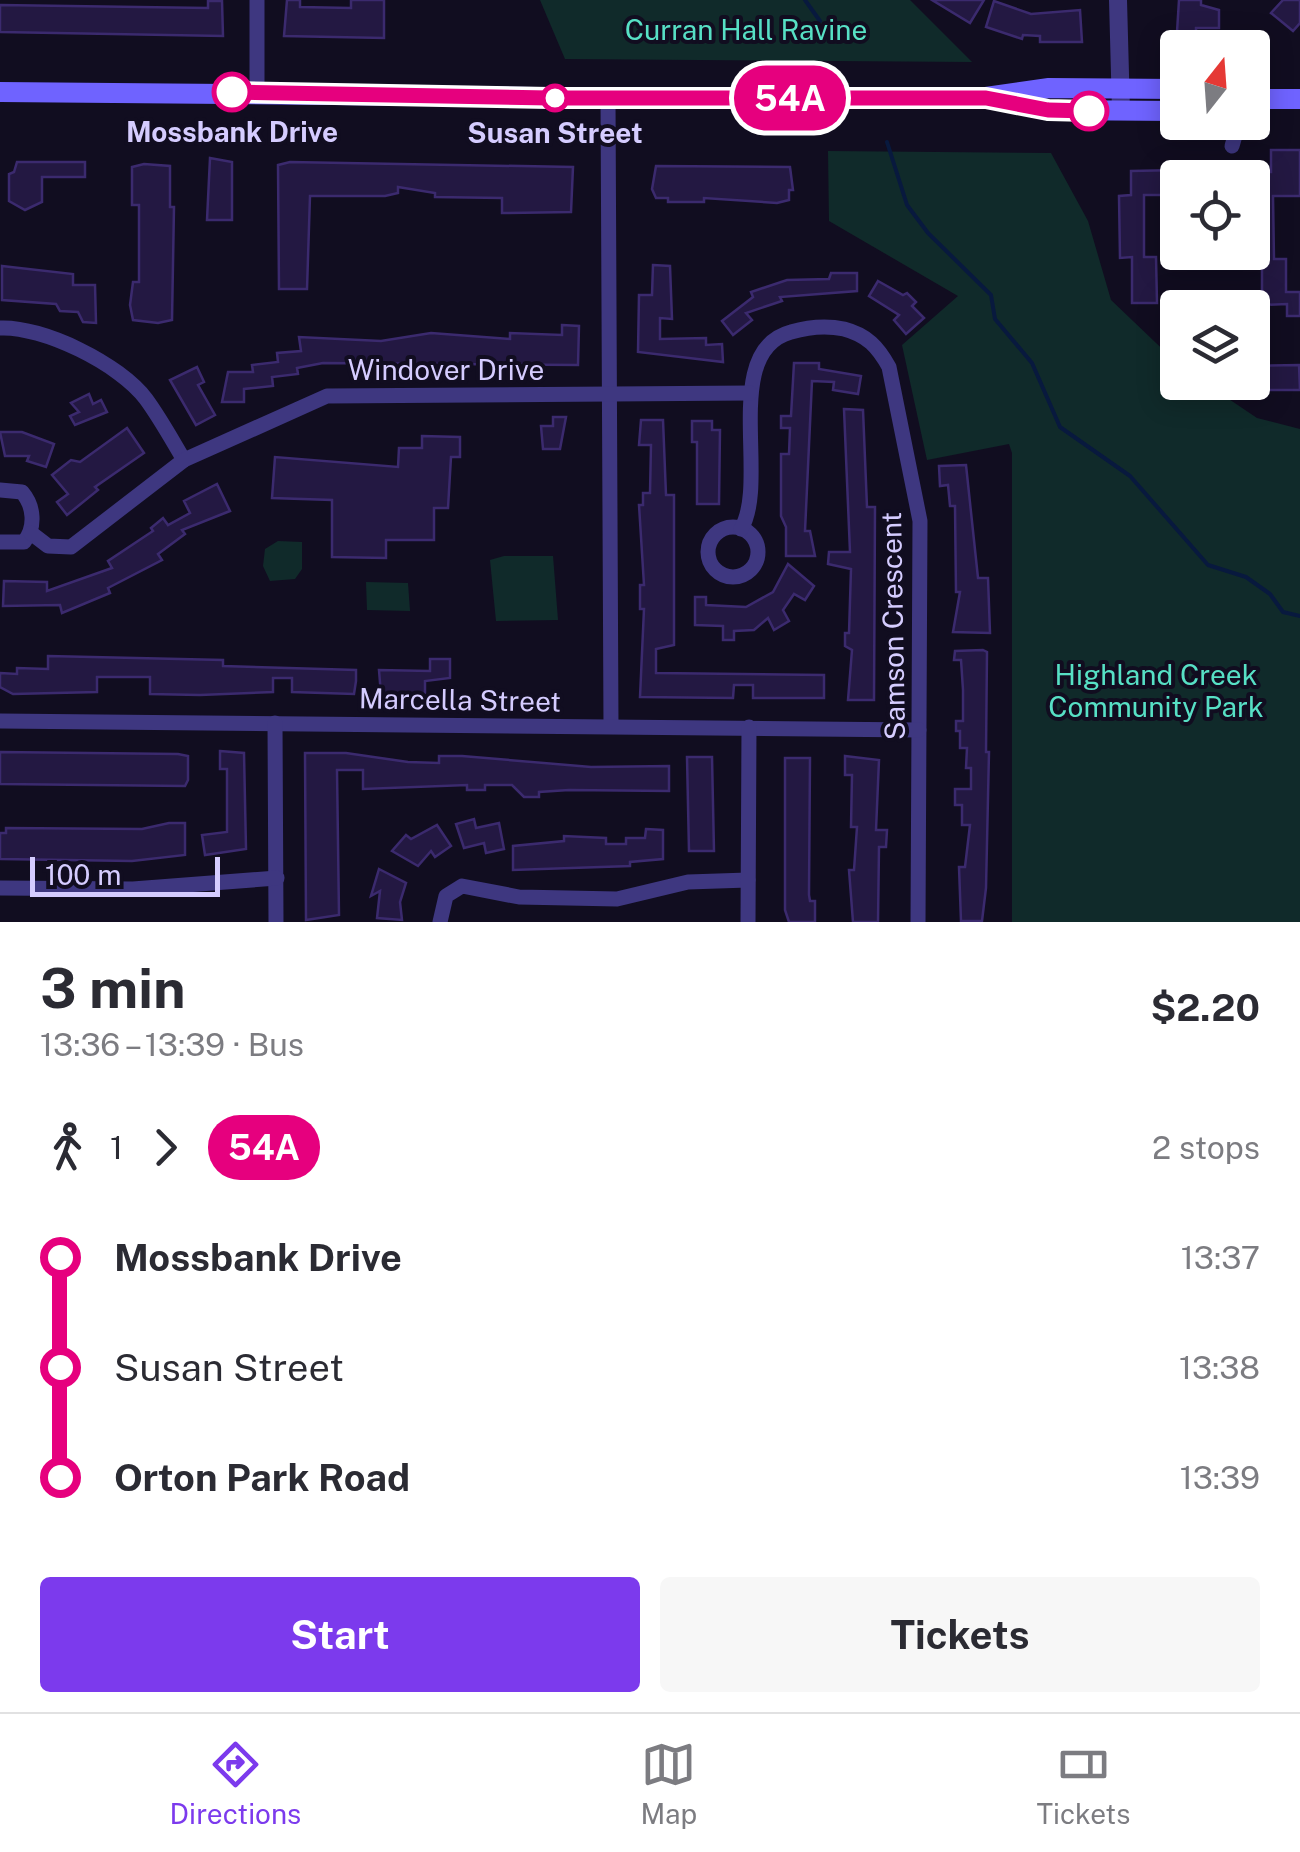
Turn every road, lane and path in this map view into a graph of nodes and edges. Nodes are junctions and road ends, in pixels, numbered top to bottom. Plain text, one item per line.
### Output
1 (257, 0) edge
2 (1118, 0) edge
3 (1120, 88) junction
4 (1160, 89) edge
5 (0, 92) edge
6 (258, 92) junction
7 (608, 98) junction
8 (986, 98) junction
9 (1300, 99) edge
10 (1270, 100) edge
11 (1121, 110) junction
12 (1160, 110) edge
13 (1234, 140) edge
14 (1232, 146) dead end
15 (0, 328) edge
16 (750, 393) junction
17 (609, 394) junction
18 (184, 460) junction
19 (0, 490) edge
20 (741, 529) dead end
21 (31, 533) junction
22 (0, 542) edge
23 (0, 720) edge
24 (276, 723) junction
25 (611, 726) junction
26 (749, 728) junction
27 (919, 730) junction
28 (277, 878) junction
29 (748, 880) junction
30 (0, 888) edge
31 (276, 922) edge
32 (440, 922) edge
33 (748, 922) edge
34 (918, 922) edge

1 - 6 street
2 - 3 street
3 - 4 main road
3 - 8 main road
3 - 11 street
5 - 6 main road
6 - 7 main road
7 - 8 main road
7 - 17 street
8 - 11 main road
9 - 10 main road
11 - 12 main road
13 - 14 street
15 - 18 street
16 - 17 street
16 - 20 street
16 - 27 street, Samson Crescent
17 - 18 street, Windover Drive
17 - 25 street
18 - 21 street, Windover Drive
19 - 21 street
21 - 22 street, Windover Drive
23 - 24 street, Marcella Street
24 - 25 street, Marcella Street
24 - 28 street
25 - 26 street, Marcella Street
26 - 27 street, Marcella Street
26 - 29 street
27 - 34 street, Samson Crescent
28 - 30 street
28 - 31 street
29 - 32 street
29 - 33 street

